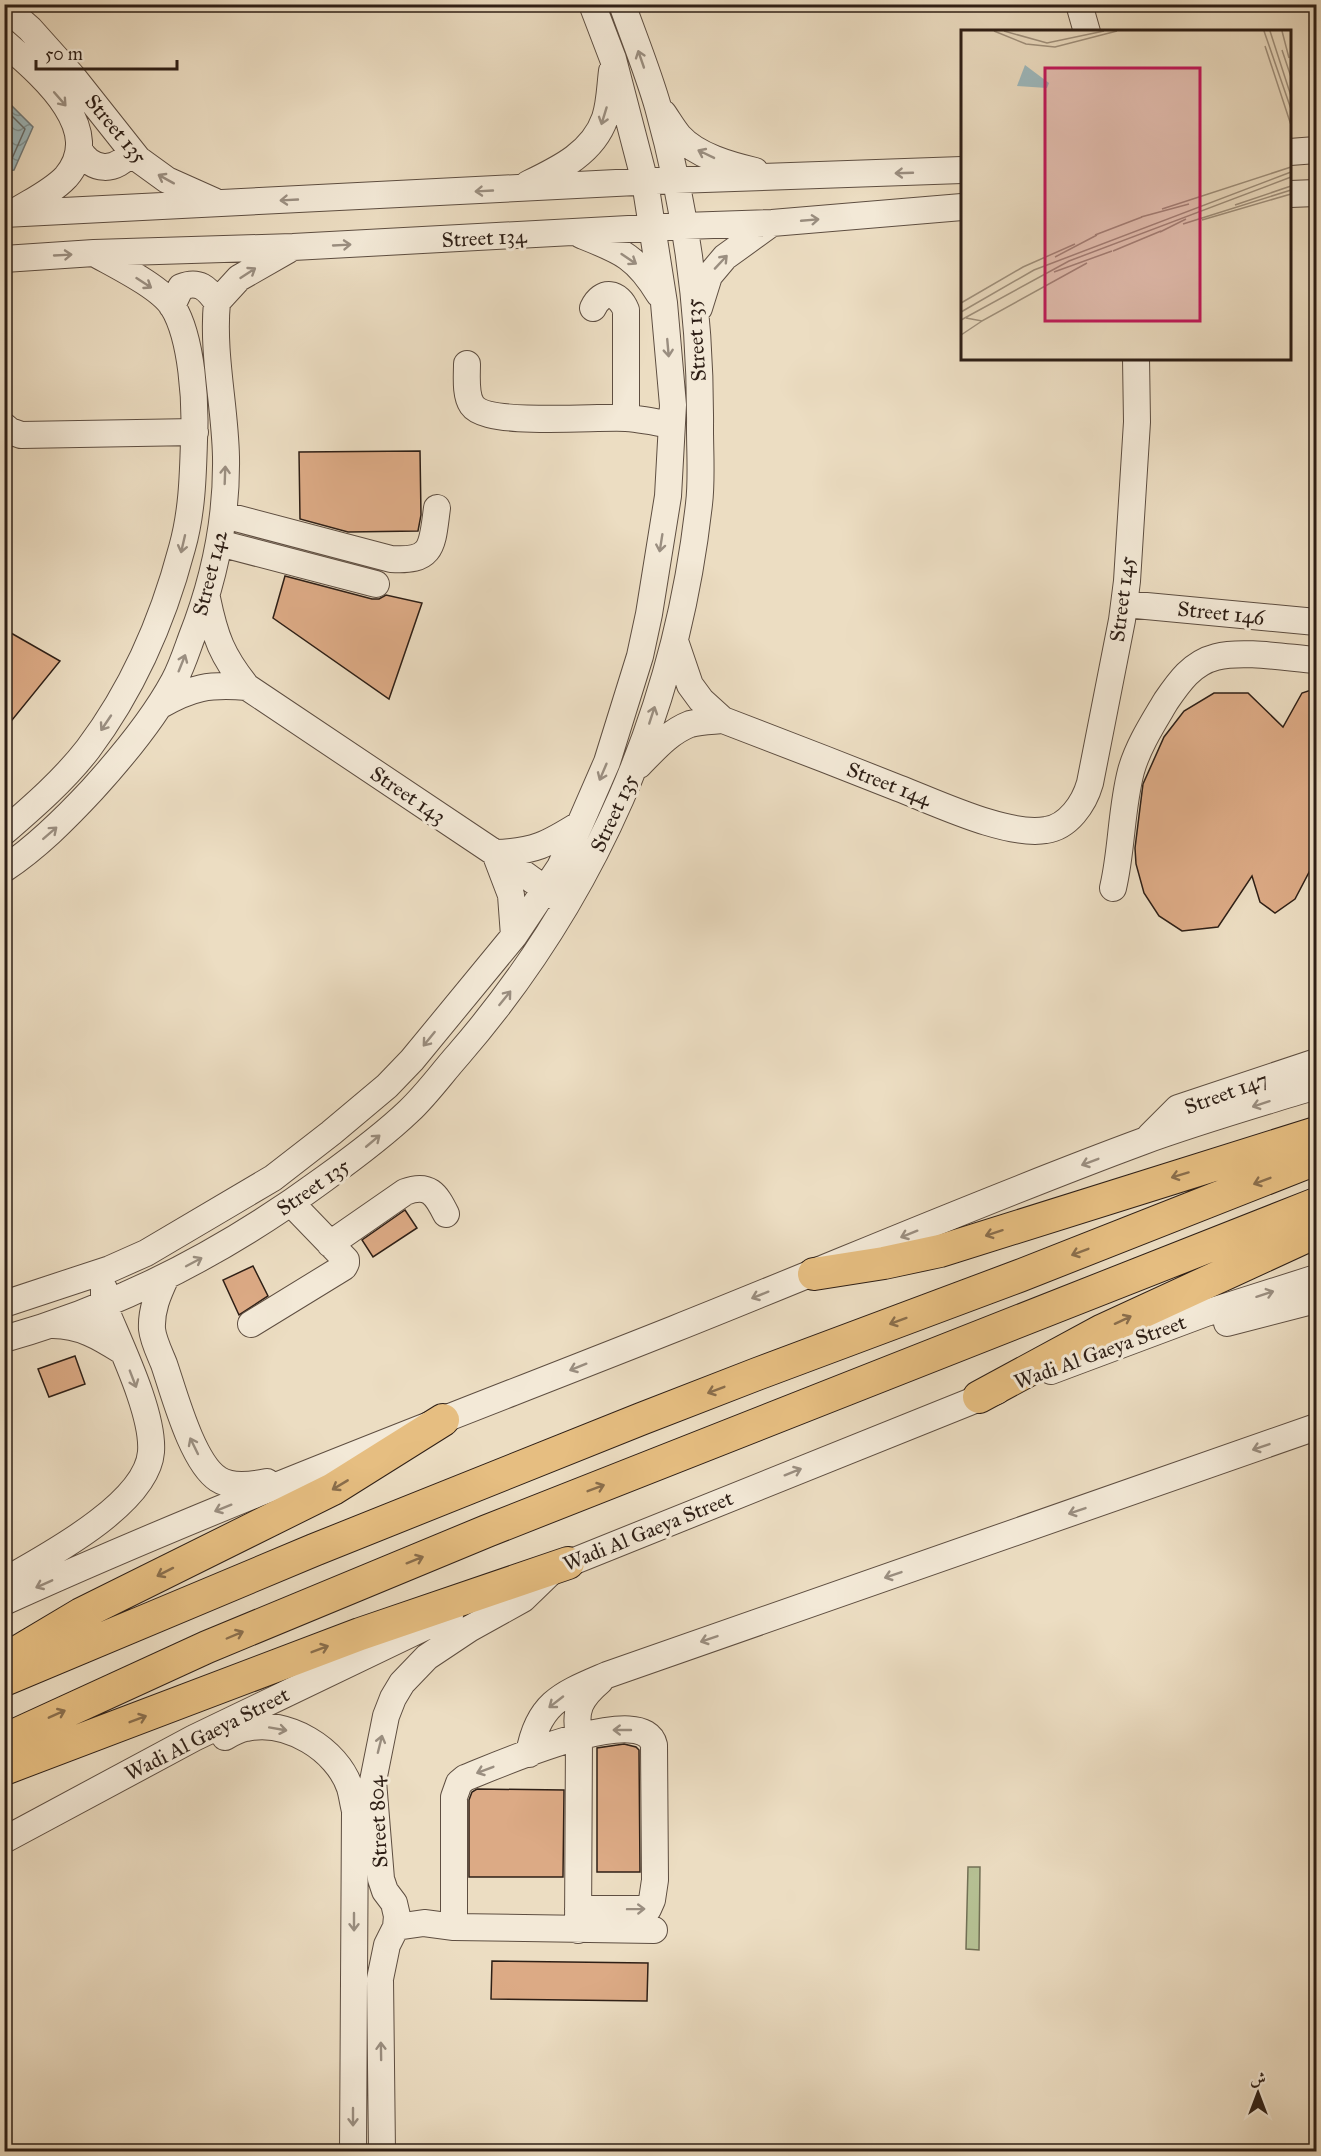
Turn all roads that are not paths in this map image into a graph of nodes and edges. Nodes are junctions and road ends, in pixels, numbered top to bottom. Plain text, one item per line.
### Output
1 (591, 4) edge
2 (622, 4) edge
3 (1079, 4) edge
4 (4, 6) edge
5 (1086, 30) edge
6 (4, 42) edge
7 (614, 58) junction
8 (657, 105) junction
9 (79, 149) junction
10 (1317, 150) edge
11 (131, 151) junction
12 (1291, 152) edge
13 (961, 170) edge
14 (782, 178) junction
15 (675, 180) junction
16 (645, 182) junction
17 (517, 189) junction
18 (1317, 193) edge
19 (1291, 194) edge
20 (219, 203) junction
21 (961, 207) edge
22 (8, 214) edge
23 (772, 223) junction
24 (684, 226) junction
25 (652, 228) junction
26 (578, 233) junction
27 (293, 247) junction
28 (94, 253) junction
29 (4, 259) edge
30 (217, 302) junction
31 (664, 303) junction
32 (172, 306) junction
33 (593, 308) dead end
34 (697, 314) junction
35 (1136, 360) edge
36 (466, 364) dead end
37 (626, 418) junction
38 (671, 425) junction
39 (4, 426) edge
40 (195, 432) junction
41 (437, 508) dead end
42 (224, 515) junction
43 (219, 543) junction
44 (376, 584) dead end
45 (207, 598) junction
46 (1125, 603) junction
47 (1317, 623) edge
48 (675, 640) junction
49 (1315, 660) edge
50 (247, 687) junction
51 (159, 706) junction
52 (723, 720) junction
53 (634, 770) junction
54 (580, 824) junction
55 (1059, 826) joint
56 (4, 832) edge
57 (495, 853) junction
58 (4, 869) edge
59 (1113, 888) dead end
60 (546, 890) junction
61 (567, 906) junction
62 (514, 936) junction
63 (1317, 1062) edge
64 (1317, 1086) edge
65 (1317, 1133) edge
66 (1145, 1141) junction
67 (1317, 1160) edge
68 (291, 1203) junction
69 (1317, 1204) edge
70 (446, 1214) dead end
71 (1317, 1232) edge
72 (330, 1244) junction
73 (110, 1269) junction
74 (814, 1274) junction
75 (166, 1277) junction
76 (1317, 1278) edge
77 (1317, 1300) edge
78 (4, 1304) edge
79 (104, 1306) junction
80 (1317, 1314) edge
81 (1239, 1320) junction
82 (251, 1324) dead end
83 (50, 1325) junction
84 (4, 1339) edge
85 (122, 1351) junction
86 (1091, 1355) junction
87 (979, 1397) junction
88 (442, 1420) junction
89 (1317, 1427) edge
90 (297, 1477) junction
91 (561, 1566) junction
92 (4, 1581) edge
93 (4, 1602) edge
94 (4, 1660) edge
95 (607, 1675) junction
96 (4, 1680) edge
97 (579, 1736) junction
98 (4, 1740) edge
99 (529, 1754) junction
100 (144, 1764) junction
101 (4, 1769) edge
102 (4, 1840) edge
103 (395, 1915) junction
104 (578, 1920) junction
105 (454, 1927) junction
106 (654, 1930) dead end
107 (353, 2151) edge
108 (382, 2151) edge

1 - 7 street, Street 135
8 -> 2 street, Street 135
3 - 5 street
4 - 11 street, Street 135
6 -> 9 street, Street 135
7 - 16 street, Street 135
7 -> 17 street
14 -> 8 street
8 - 15 street, Street 135
9 - 11 street
9 - 22 street, Street 135
10 - 12 street
20 -> 11 street, Street 135
13 -> 14 street
14 - 15 street
15 - 16 street
15 - 24 street, Street 135
16 - 17 street
16 - 25 street, Street 135
17 -> 20 street
18 - 19 street
20 - 22 street
23 -> 21 street, Street 134
23 - 24 street, Street 134
34 -> 23 street
24 - 25 street, Street 134
24 - 34 street, Street 135
25 - 26 street, Street 134
25 - 31 street, Street 135
27 -> 26 street, Street 134
26 -> 31 street
27 - 28 street, Street 134
30 -> 27 street
29 -> 28 street, Street 134
28 -> 32 street, Street 142
30 - 32 street
42 -> 30 street, Street 142
31 -> 38 street, Street 135
32 - 40 street, Street 142
33 - 37 street
34 - 48 street, Street 135
35 - 46 street, Street 145
36 - 37 street
37 - 38 street
38 -> 54 street, Street 135
39 - 40 street
40 -> 56 street, Street 142
41 - 42 street
42 - 43 street, Street 142
43 - 44 street
43 - 45 street, Street 142
45 - 50 street, Street 143
51 -> 45 street, Street 142
46 - 47 street, Street 146
46 - 55 street, Street 145
47 - 49 street
48 - 52 street, Street 144
53 -> 48 street, Street 135
49 - 59 street
50 - 51 street
50 - 57 street, Street 143
58 -> 51 street, Street 142
52 - 53 street, Street 144
52 - 55 street, Street 144
53 - 61 street, Street 135
54 - 57 street
54 - 60 street, Street 135
57 - 60 street, Street 143
57 - 62 street
60 - 61 street, Street 143
60 - 62 street, Street 135
68 -> 61 street, Street 135
62 -> 73 street, Street 135
63 - 66 street, Street 147
64 -> 66 street
65 -> 74 main road
66 -> 74 street
67 -> 96 main road
68 - 72 street
75 -> 68 street, Street 135
98 -> 69 main road
70 - 72 street
87 -> 71 main road
72 - 82 street
73 - 78 street, Street 135
73 - 79 street
74 -> 88 street
75 - 79 street, Street 135
90 -> 75 street
86 -> 76 street, Wadi Al Gaeya Street
77 - 81 street
79 - 83 street, Street 135
79 - 85 street
80 - 81 street
81 - 86 street
83 - 84 street, Street 135
83 - 85 street
85 -> 92 street
86 - 87 street, Wadi Al Gaeya Street
91 -> 87 street, Wadi Al Gaeya Street
88 - 90 street
88 -> 94 main road
89 -> 95 street
90 -> 93 street
91 - 100 street, Wadi Al Gaeya Street
101 -> 91 main road
103 -> 91 street, Street 804
95 - 97 street
95 -> 99 street
97 - 99 street
97 - 104 street
104 -> 97 street
99 -> 105 street
100 - 102 street, Wadi Al Gaeya Street
100 -> 107 street, Street 804
103 - 105 street
108 -> 103 street
104 - 105 street
104 - 106 street

